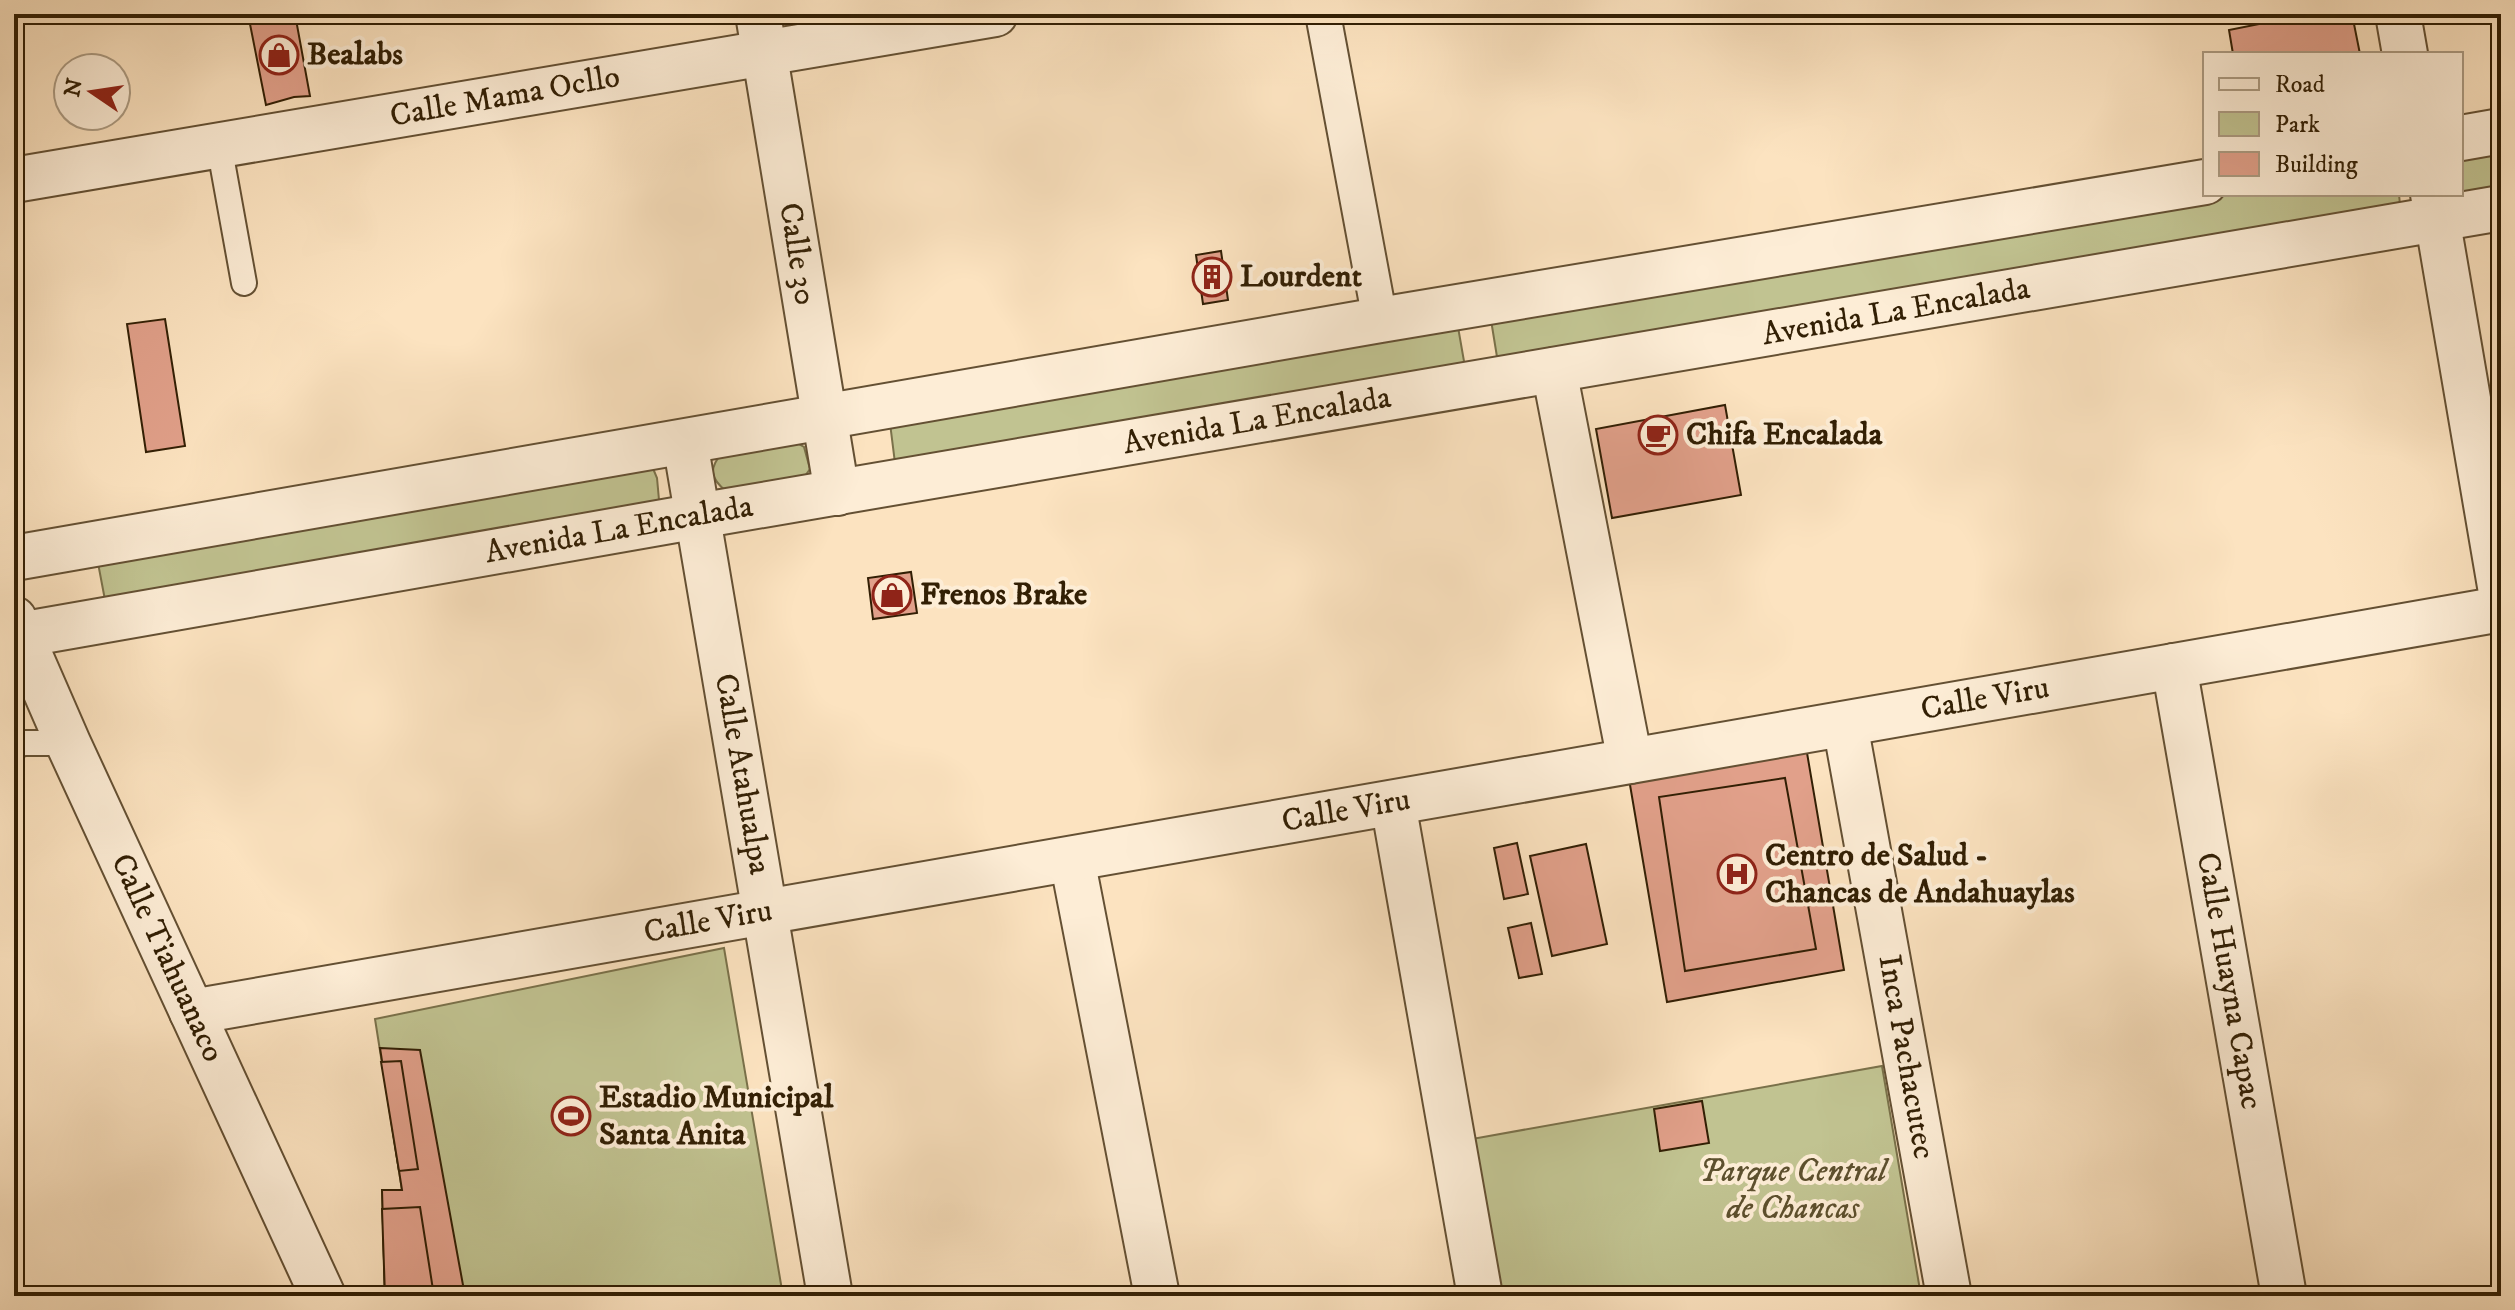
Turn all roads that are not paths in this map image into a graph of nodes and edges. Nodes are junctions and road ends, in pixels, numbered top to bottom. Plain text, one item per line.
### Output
1 (995, 14) edge
2 (1323, 14) edge
3 (2398, 14) edge
4 (762, 34) edge
5 (2405, 52) edge
6 (2501, 131) edge
7 (2463, 138) edge
8 (219, 145) junction
9 (14, 180) edge
10 (2203, 182) edge
11 (2436, 206) edge
12 (2501, 208) edge
13 (244, 283) dead end
14 (1380, 320) junction
15 (1554, 370) junction
16 (824, 417) junction
17 (685, 442) junction
18 (837, 493) junction
19 (698, 516) junction
20 (14, 558) edge
21 (2501, 592) edge
22 (2501, 609) edge
23 (16, 630) edge
24 (2174, 666) junction
25 (1845, 724) junction
26 (68, 743) junction
27 (14, 746) edge
28 (1630, 761) junction
29 (1393, 803) junction
30 (1072, 859) junction
31 (765, 912) junction
32 (192, 1012) junction
33 (323, 1296) edge
34 (830, 1296) edge
35 (1157, 1296) edge
36 (1480, 1296) edge
37 (1949, 1296) edge
38 (2284, 1296) edge

1 - 4 street, Calle Mama Ocllo
2 - 14 street
3 - 5 street
4 - 8 street, Calle Mama Ocllo
4 - 16 street, Calle 30
6 - 7 street
8 - 9 street, Calle Mama Ocllo
8 - 13 lane
10 - 14 street
11 - 12 street, Avenida La Encalada
11 - 15 street, Avenida La Encalada
11 - 21 street
14 - 16 street
15 - 18 street, Avenida La Encalada
15 - 28 street
16 - 17 street
16 - 18 street, Calle 30
17 - 19 street, Calle Atahualpa
17 - 20 street
18 - 19 street, Avenida La Encalada
19 - 23 street, Avenida La Encalada
19 - 31 street, Calle Atahualpa
22 - 24 street, Calle Viru
23 - 26 street, Calle Tiahuanaco
24 - 25 street, Calle Viru
24 - 38 street, Calle Huayna Capac
25 - 28 street, Calle Viru
25 - 37 street, Inca Pachacutec
26 - 27 lane
26 - 32 street, Calle Tiahuanaco
28 - 29 street, Calle Viru
29 - 30 street, Calle Viru
29 - 36 street
30 - 31 street, Calle Viru
30 - 35 street
31 - 32 street, Calle Viru
31 - 34 street, Calle Atahualpa
32 - 33 street, Calle Tiahuanaco

